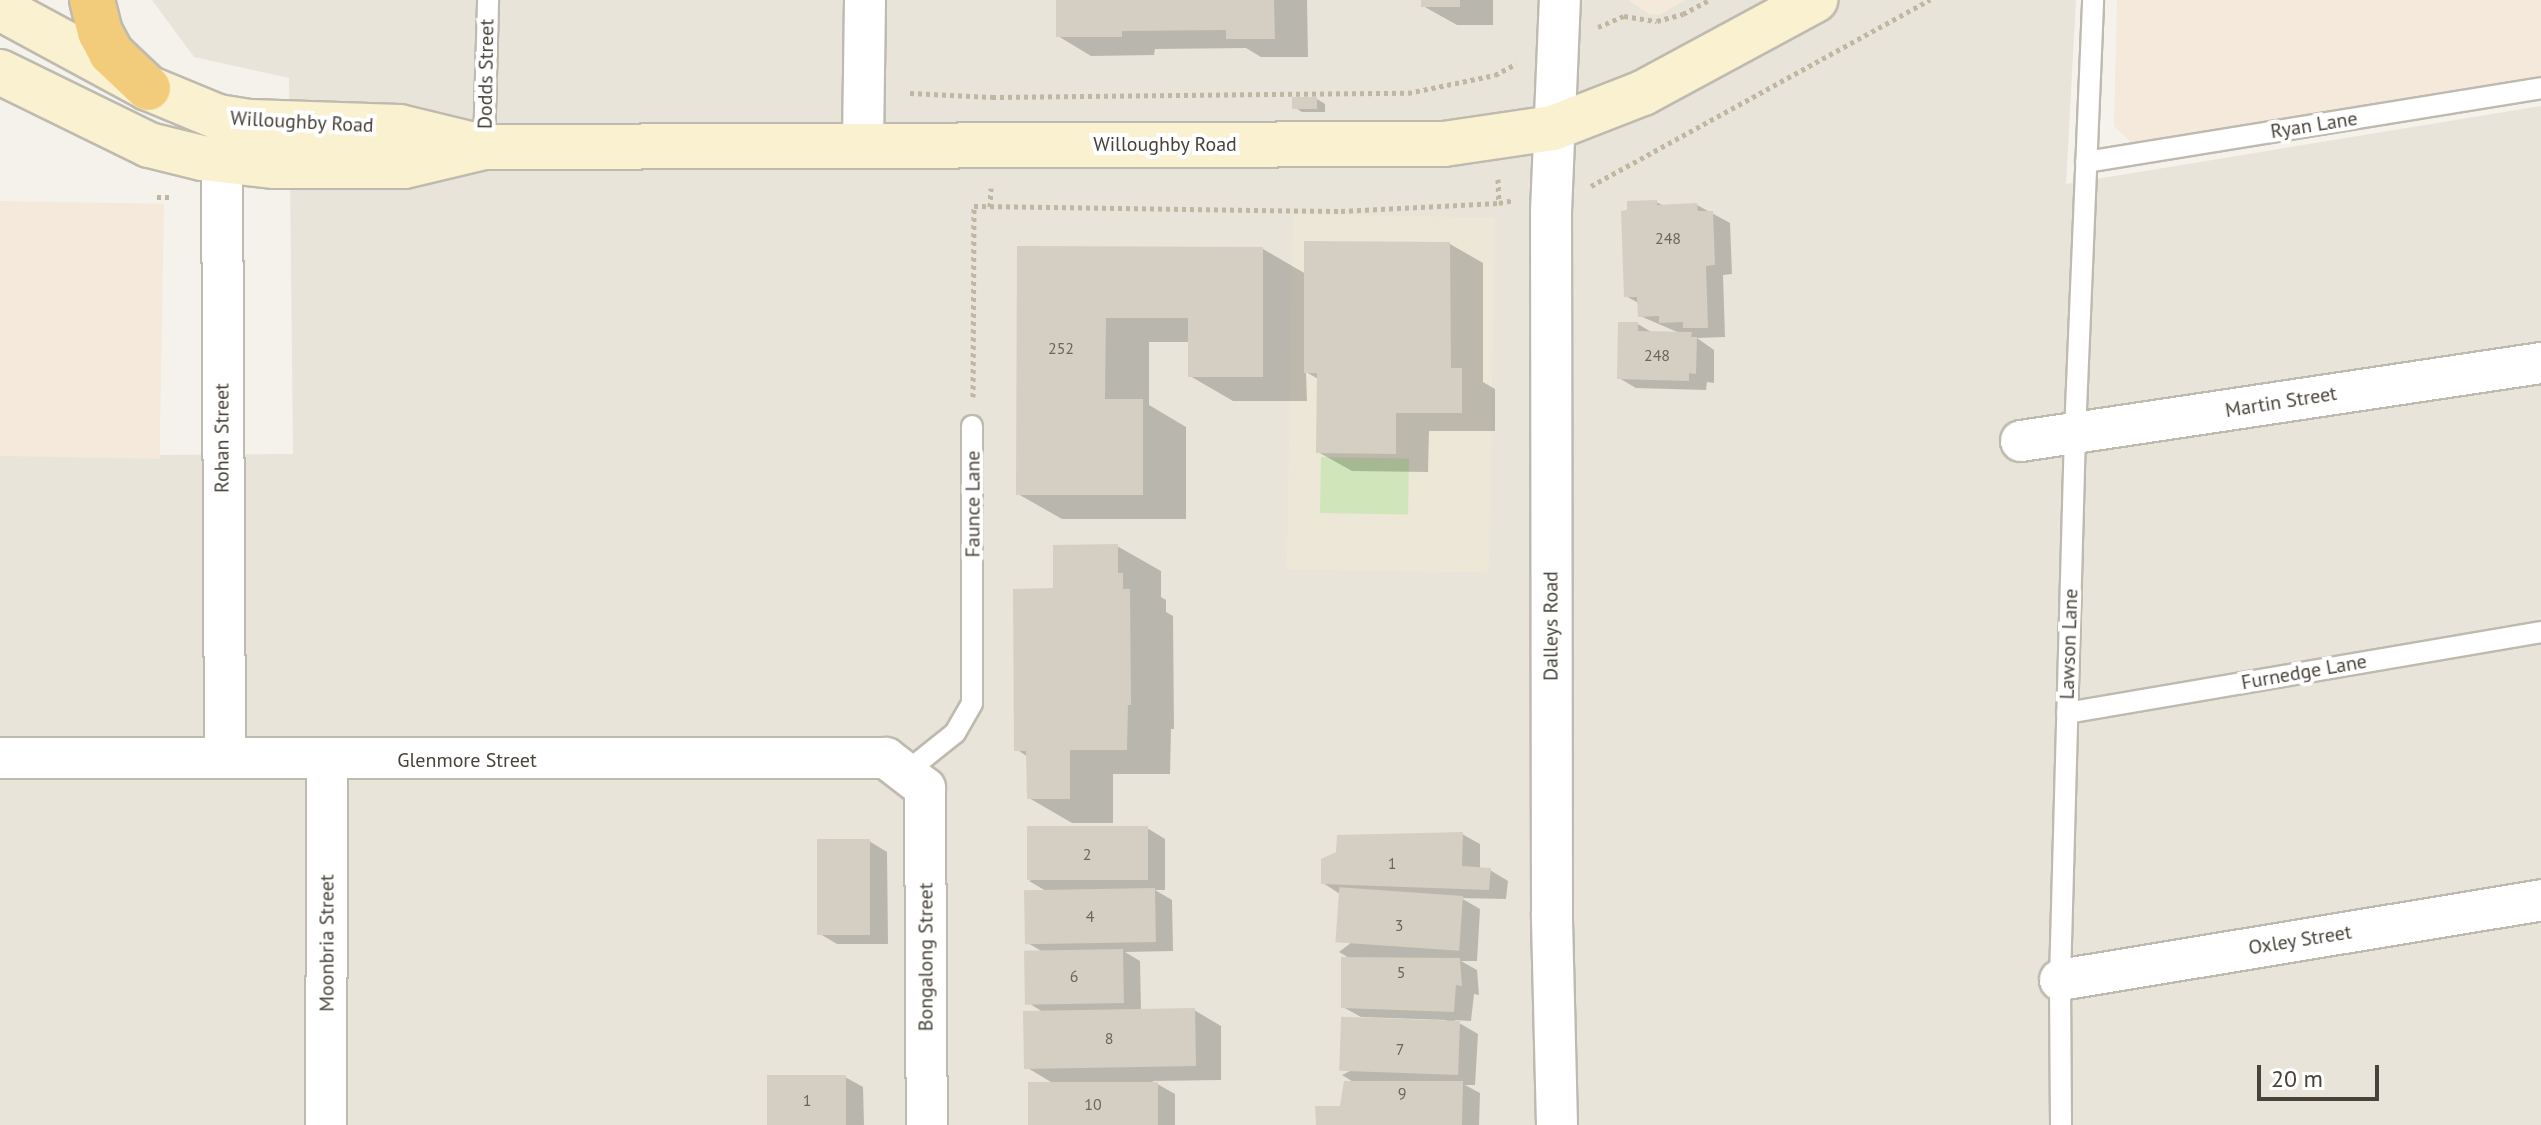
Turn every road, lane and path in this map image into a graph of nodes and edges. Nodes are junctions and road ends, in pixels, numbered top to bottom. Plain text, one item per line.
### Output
1 (92, 0) edge
2 (488, 0) edge
3 (865, 0) edge
4 (1560, 0) edge
5 (1709, 0) edge
6 (1815, 0) edge
7 (1930, 0) edge
8 (2093, 0) edge
9 (0, 8) edge
10 (1624, 16) dead end
11 (1516, 64) dead end
12 (1495, 75) junction
13 (4, 83) edge
14 (1495, 84) dead end
15 (148, 88) junction
16 (2541, 88) edge
17 (910, 93) dead end
18 (226, 118) junction
19 (1553, 128) junction
20 (863, 143) junction
21 (484, 147) junction
22 (222, 161) junction
23 (2086, 162) junction
24 (1593, 186) dead end
25 (991, 187) dead end
26 (1498, 189) dead end
27 (1510, 201) dead end
28 (1499, 203) junction
29 (990, 207) junction
30 (2541, 363) edge
31 (972, 426) joint
32 (2075, 433) junction
33 (2021, 441) dead end
34 (2541, 632) edge
35 (2067, 713) junction
36 (225, 757) junction
37 (0, 758) edge
38 (327, 761) junction
39 (915, 780) junction
40 (2541, 900) edge
41 (2060, 980) junction
42 (326, 1125) edge
43 (927, 1125) edge
44 (1557, 1125) edge
45 (2061, 1125) edge

1 - 15 highway
2 - 21 lane, Dodds Street
3 - 20 street
4 - 19 street, Dalleys Road
5 - 10 path
6 - 19 main road, Willoughby Road
7 - 24 path
8 - 23 lane, Lawson Lane
9 - 15 main road, Willoughby Road
11 - 12 path
12 - 14 path
12 - 17 path
13 - 22 main road, Willoughby Road
15 - 18 main road, Willoughby Road
16 - 23 lane, Ryan Lane
18 - 21 main road, Willoughby Road
18 - 22 main road, Rohan Street
19 - 20 main road, Willoughby Road
19 - 44 street, Dalleys Road
20 - 21 main road, Willoughby Road
21 - 22 main road, Willoughby Road
22 - 36 street, Rohan Street
23 - 32 lane, Lawson Lane
25 - 29 path
26 - 28 path
27 - 28 path
28 - 29 path
29 - 31 path, Faunce Lane
30 - 32 street, Martin Street
31 - 39 lane, Faunce Lane
32 - 33 street, Martin Street
32 - 35 lane, Lawson Lane
34 - 35 lane, Furnedge Lane
35 - 41 lane, Lawson Lane
36 - 37 street, Glenmore Street
36 - 38 street, Glenmore Street
38 - 39 street, Glenmore Street
38 - 42 street, Moonbria Street
39 - 43 street, Bongalong Street
40 - 41 street, Oxley Street
41 - 45 lane, Lawson Lane

